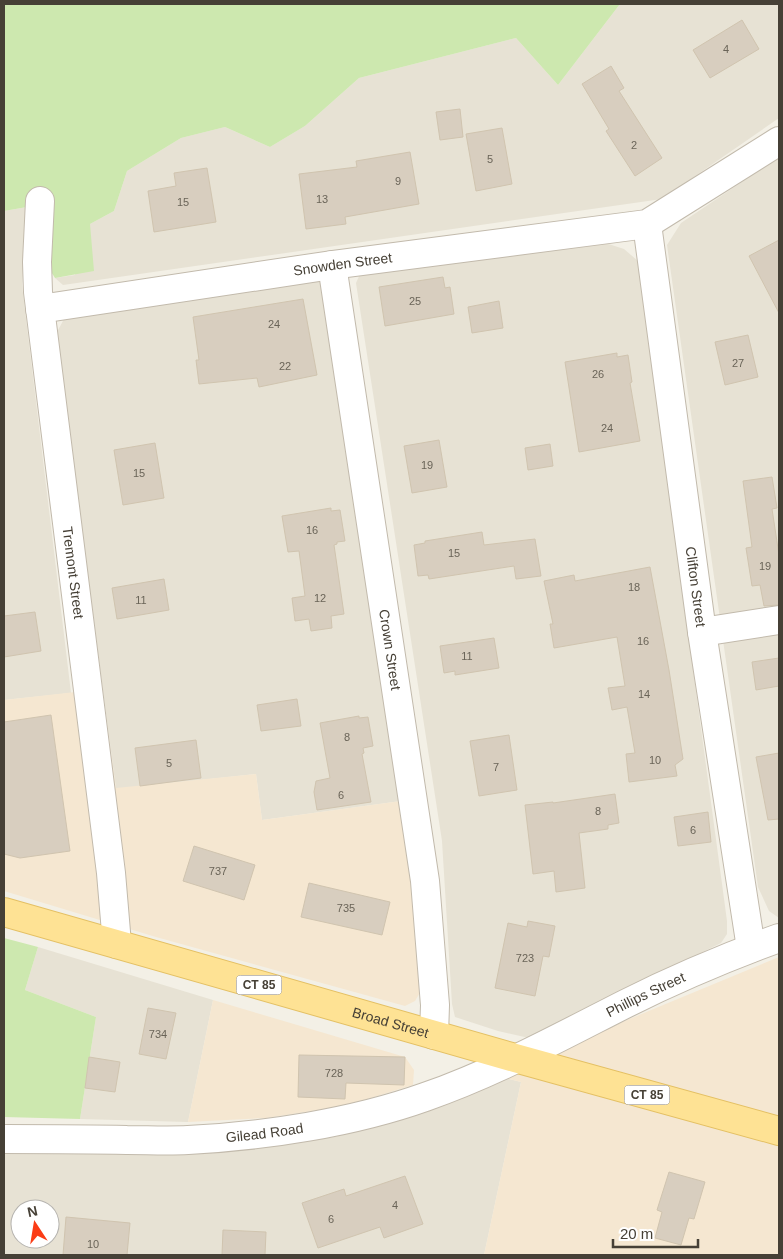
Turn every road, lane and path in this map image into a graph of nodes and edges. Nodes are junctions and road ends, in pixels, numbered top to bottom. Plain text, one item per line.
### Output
1 (779, 141) edge
2 (40, 201) dead end
3 (647, 224) junction
4 (332, 265) junction
5 (40, 310) junction
6 (779, 620) edge
7 (702, 632) junction
8 (4, 912) edge
9 (779, 938) edge
10 (117, 944) junction
11 (751, 948) junction
12 (434, 1035) junction
13 (515, 1058) junction
14 (779, 1131) edge
15 (4, 1139) edge

1 - 3 street
2 - 5 street, Tremont Street
3 - 4 street, Snowden Street
3 - 7 street, Clifton Street
4 - 5 street, Snowden Street
4 - 12 street, Crown Street
5 - 10 street, Tremont Street
6 - 7 street
7 - 11 street, Clifton Street
8 - 10 main road, Broad Street / CT 85
9 - 11 street, Phillips Street
10 - 12 main road, Broad Street / CT 85
11 - 13 street, Phillips Street
12 - 13 main road, Broad Street / CT 85
13 - 14 main road, Broad Street / CT 85
13 - 15 street, Gilead Road

